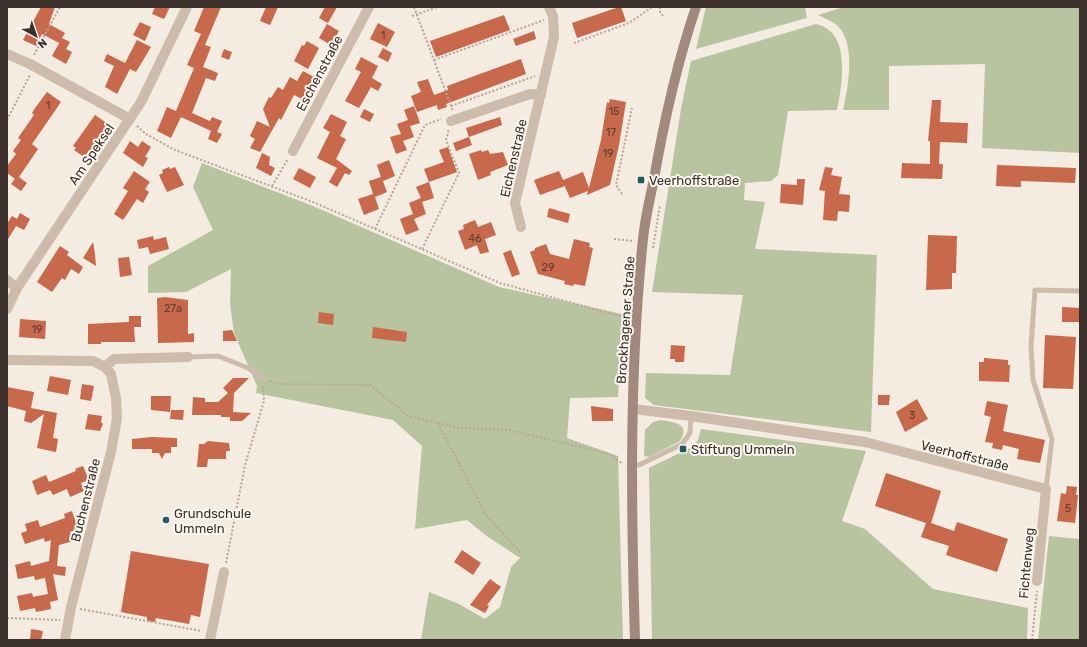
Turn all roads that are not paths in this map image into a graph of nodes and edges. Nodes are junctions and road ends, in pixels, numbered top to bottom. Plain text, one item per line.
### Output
1 (187, 7) edge
2 (369, 7) edge
3 (696, 7) edge
4 (551, 12) edge
5 (7, 54) edge
6 (541, 95) junction
7 (130, 119) junction
8 (453, 120) road end
9 (293, 151) road end
10 (521, 227) dead end
11 (7, 280) edge
12 (17, 288) junction
13 (1080, 291) edge
14 (7, 309) edge
15 (188, 357) joint
16 (7, 360) edge
17 (105, 367) junction
18 (264, 379) road end
19 (633, 409) junction
20 (691, 416) junction
21 (628, 465) junction
22 (1046, 489) junction
23 (224, 572) road end
24 (1037, 581) road end
25 (210, 636) edge
26 (65, 640) edge
27 (635, 640) edge

1 - 7 street, Am Speksel
2 - 9 street, Eschenstraße
3 - 19 main road, Brockhagener Straße
4 - 6 street, Eichenstraße
5 - 7 street
6 - 8 street, Eichenstraße
6 - 10 street, Eichenstraße
7 - 12 street, Am Speksel
11 - 12 street
12 - 14 street, Am Speksel
13 - 22 lane
15 - 17 street
15 - 18 lane
16 - 17 street
17 - 26 street, Buchenstraße
19 - 20 street, Veerhoffstraße
19 - 21 main road, Brockhagener Straße
20 - 21 lane
20 - 22 street, Veerhoffstraße
21 - 27 main road, Brockhagener Straße
22 - 24 street, Fichtenweg
23 - 25 street

